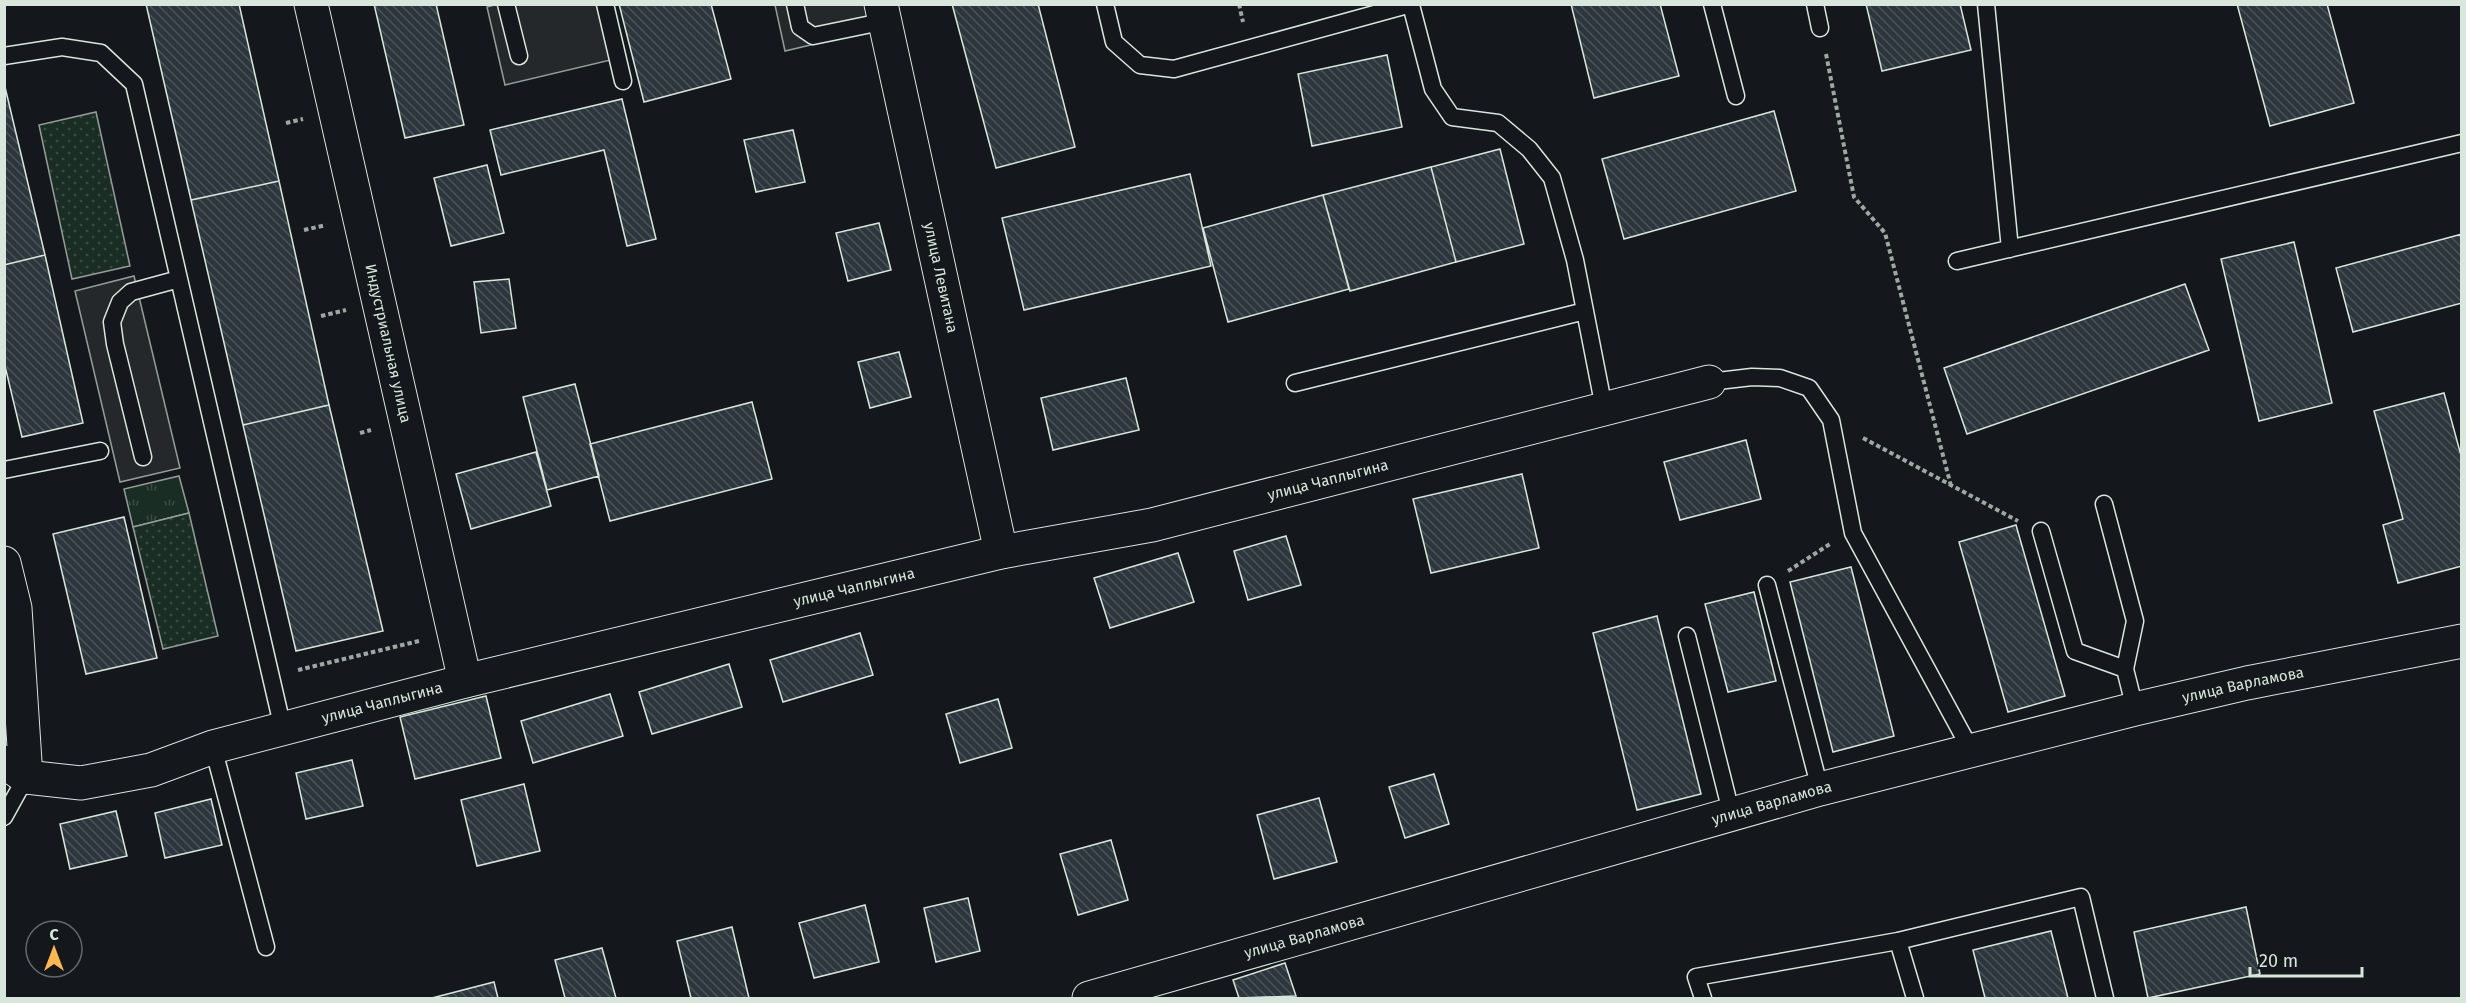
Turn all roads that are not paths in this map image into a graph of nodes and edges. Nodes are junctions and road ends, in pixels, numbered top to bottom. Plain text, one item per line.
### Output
1 (311, 4) edge
2 (506, 4) edge
3 (605, 4) edge
4 (795, 4) edge
5 (1105, 4) edge
6 (1712, 4) edge
7 (1815, 4) edge
8 (1986, 4) edge
9 (1411, 5) edge
10 (884, 13) edge
11 (1821, 28) road end
12 (4, 56) edge
13 (519, 56) dead end
14 (623, 81) dead end
15 (1736, 96) dead end
16 (2462, 143) edge
17 (2010, 249) junction
18 (1957, 261) dead end
19 (179, 279) junction
20 (1585, 311) junction
21 (1709, 382) joint
22 (1295, 383) dead end
23 (1604, 408) junction
24 (100, 451) dead end
25 (143, 457) dead end
26 (4, 470) edge
27 (2104, 504) dead end
28 (2034, 528) road end
29 (1001, 552) junction
30 (4, 563) edge
31 (1767, 585) road end
32 (1687, 636) dead end
33 (2462, 641) edge
34 (2125, 669) junction
35 (465, 681) junction
36 (2135, 709) junction
37 (284, 729) junction
38 (213, 747) junction
39 (1972, 752) junction
40 (15, 769) edge
41 (1820, 789) junction
42 (1732, 816) junction
43 (4, 817) edge
44 (1898, 941) junction
45 (266, 947) dead end
46 (1089, 999) edge
47 (1703, 999) edge
48 (1915, 999) edge
49 (2105, 999) edge

1 - 35 street, Индустриальная улица
2 - 13 lane
3 - 14 lane
4 - 10 lane
5 - 9 lane
6 - 15 lane
7 - 11 lane
8 - 17 lane
9 - 20 lane
10 - 29 street, улица Левитана
12 - 19 lane
16 - 17 lane
17 - 18 lane
19 - 25 lane
19 - 37 lane
20 - 22 lane
20 - 23 lane
21 - 23 street, улица Чаплыгина
21 - 39 lane
23 - 29 street, улица Чаплыгина
24 - 26 lane
27 - 34 lane
28 - 34 lane
29 - 35 street, улица Чаплыгина
30 - 40 street
31 - 41 lane
32 - 42 lane
33 - 36 street, улица Варламова
34 - 36 lane
35 - 37 street, улица Чаплыгина
36 - 39 street, улица Варламова
37 - 38 street, улица Чаплыгина
38 - 40 street, улица Чаплыгина
38 - 45 lane
39 - 41 street, улица Варламова
40 - 43 lane
41 - 42 street, улица Варламова
42 - 46 street, улица Варламова
44 - 47 lane
44 - 48 lane
44 - 49 lane

